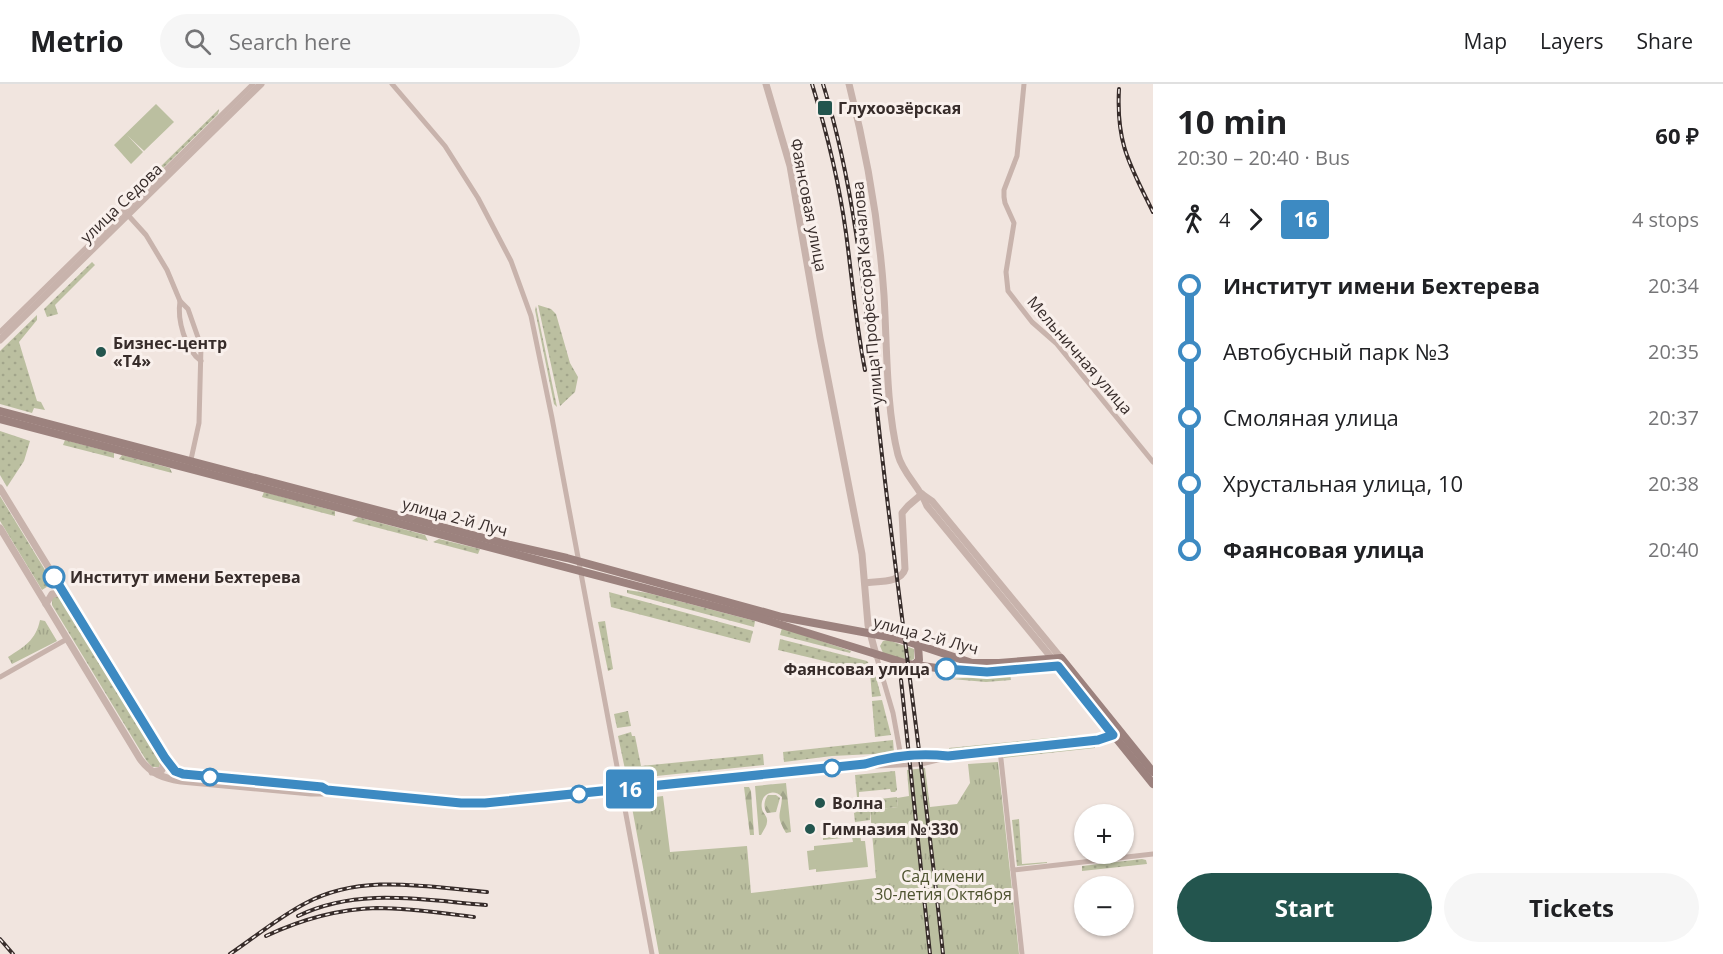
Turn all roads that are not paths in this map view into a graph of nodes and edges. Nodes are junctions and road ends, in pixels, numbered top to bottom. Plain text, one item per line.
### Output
1 (253, 84) edge
2 (261, 84) edge
3 (392, 84) edge
4 (766, 84) edge
5 (849, 84) edge
6 (1024, 84) edge
7 (126, 213) junction
8 (180, 301) junction
9 (0, 332) edge
10 (0, 340) edge
11 (201, 361) junction
12 (0, 411) edge
13 (0, 419) edge
14 (1153, 462) edge
15 (190, 465) junction
16 (0, 488) edge
17 (922, 494) junction
18 (0, 528) edge
19 (579, 562) junction
20 (581, 572) junction
21 (865, 583) junction
22 (64, 593) junction
23 (46, 604) junction
24 (870, 633) junction
25 (67, 639) junction
26 (918, 645) junction
27 (876, 655) junction
28 (1057, 661) junction
29 (914, 665) junction
30 (0, 677) edge
31 (1117, 734) junction
32 (1000, 750) junction
33 (948, 756) junction
34 (901, 757) junction
35 (165, 758) junction
36 (865, 764) junction
37 (152, 772) junction
38 (1153, 772) edge
39 (182, 777) junction
40 (1152, 782) edge
41 (621, 790) junction
42 (1153, 854) edge
43 (1013, 870) junction
44 (652, 954) edge
45 (1022, 954) edge

1 - 7 street, улица Седова
2 - 7 street, улица Седова
3 - 19 street
4 - 21 street, Фаянсовая улица
5 - 17 street, улица Профессора Качалова
6 - 14 street, Мельничная улица
7 - 8 street
7 - 9 street, улица Седова
7 - 10 street, улица Седова
8 - 11 street
8 - 11 street
11 - 15 street
12 - 15 main road, улица 2-й Луч
13 - 15 main road, улица 2-й Луч
15 - 19 main road, улица 2-й Луч
15 - 20 main road, улица 2-й Луч
16 - 22 street
17 - 21 street
17 - 28 street, улица Профессора Качалова
18 - 23 street
19 - 20 street
19 - 24 main road, улица 2-й Луч
20 - 27 main road, улица 2-й Луч
20 - 41 street
21 - 24 street, Фаянсовая улица
22 - 23 street
22 - 35 street
23 - 25 street
24 - 26 main road, улица 2-й Луч
24 - 27 street, Фаянсовая улица
25 - 30 street
25 - 37 street
26 - 28 main road, улица 2-й Луч
26 - 29 main road
27 - 29 main road, улица 2-й Луч
27 - 34 street, Фаянсовая улица
28 - 29 main road, улица 2-й Луч
28 - 31 main road, улица Профессора Качалова
31 - 32 street
31 - 38 main road, улица Профессора Качалова
31 - 40 main road, улица Профессора Качалова
32 - 33 street
32 - 43 street
33 - 34 street
33 - 36 street
34 - 36 street
35 - 37 street
35 - 39 street
36 - 41 street
37 - 39 street
39 - 41 street
41 - 44 street
42 - 43 street
43 - 45 street

